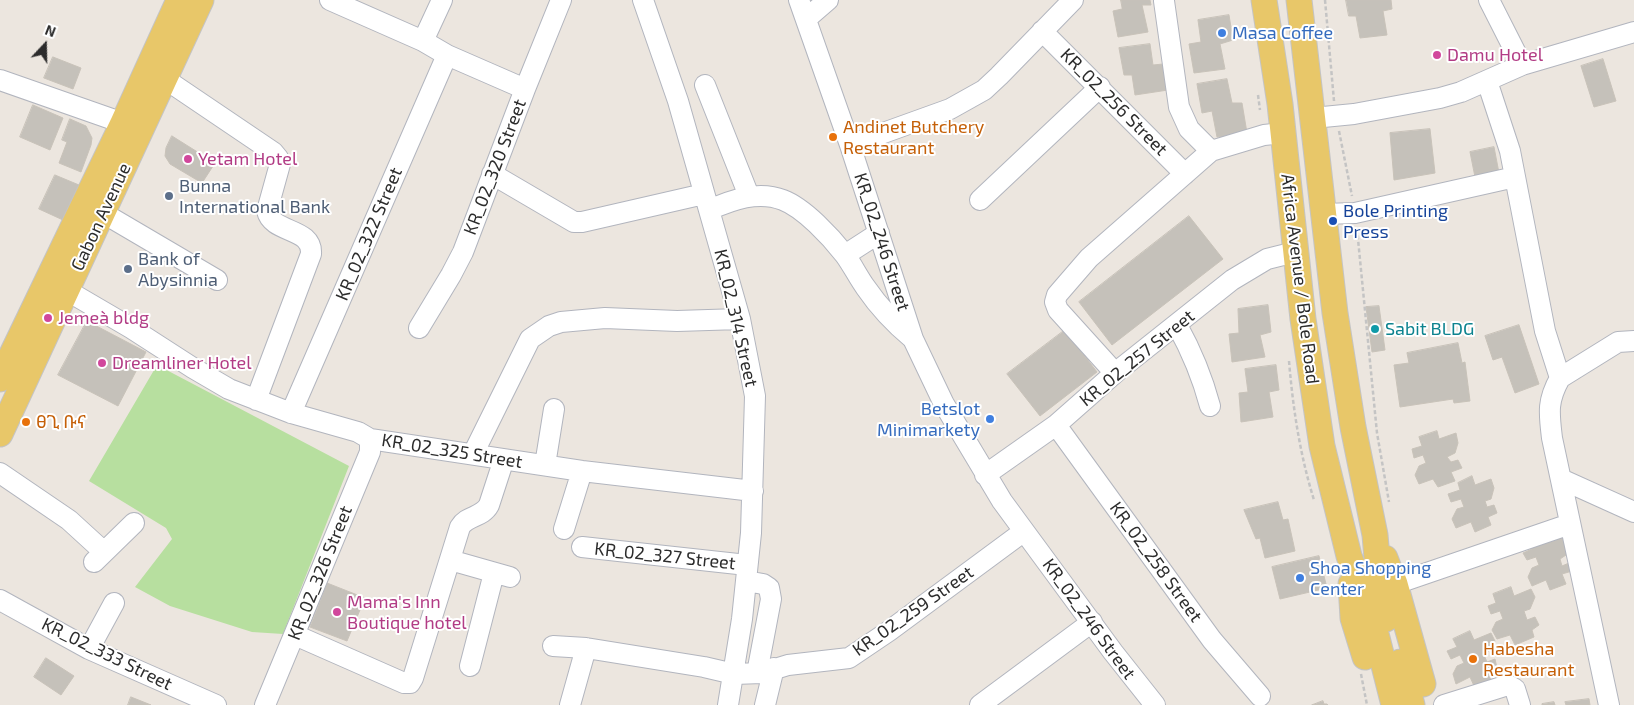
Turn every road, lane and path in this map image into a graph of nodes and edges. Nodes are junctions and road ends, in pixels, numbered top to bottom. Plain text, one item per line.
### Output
1 (179, 0) edge
2 (201, 0) edge
3 (330, 0) edge
4 (442, 0) edge
5 (561, 0) edge
6 (643, 0) edge
7 (828, 0) edge
8 (1073, 0) edge
9 (1264, 0) edge
10 (1299, 0) edge
11 (1326, 0) edge
12 (1489, 0) edge
13 (1164, 1) edge
14 (803, 9) edge
15 (1042, 31) junction
16 (1634, 32) edge
17 (423, 40) junction
18 (447, 54) junction
19 (1522, 65) junction
20 (165, 79) junction
21 (0, 80) edge
22 (1487, 81) junction
23 (705, 85) dead end
24 (1100, 88) junction
25 (525, 89) junction
26 (1325, 117) junction
27 (123, 123) junction
28 (1283, 133) junction
29 (850, 145) junction
30 (1211, 151) junction
31 (492, 174) junction
32 (1185, 174) junction
33 (1515, 177) junction
34 (749, 196) junction
35 (980, 200) dead end
36 (707, 202) junction
37 (103, 213) junction
38 (1323, 214) junction
39 (1355, 214) junction
40 (879, 233) junction
41 (1295, 252) junction
42 (844, 254) junction
43 (217, 280) dead end
44 (66, 290) junction
45 (740, 319) junction
46 (1177, 325) junction
47 (419, 328) dead end
48 (913, 339) junction
49 (1634, 341) edge
50 (1115, 374) junction
51 (1560, 378) junction
52 (0, 379) edge
53 (256, 400) junction
54 (1210, 406) dead end
55 (554, 409) dead end
56 (291, 413) junction
57 (1056, 425) junction
58 (0, 434) edge
59 (370, 439) junction
60 (473, 454) junction
61 (504, 459) junction
62 (545, 465) junction
63 (582, 471) junction
64 (0, 473) edge
65 (985, 475) junction
66 (1561, 479) junction
67 (753, 492) junction
68 (1390, 508) dead end
69 (1634, 512) edge
70 (134, 523) dead end
71 (1570, 524) junction
72 (564, 529) dead end
73 (1024, 532) junction
74 (1375, 535) junction
75 (582, 547) dead end
76 (1349, 556) junction
77 (450, 560) junction
78 (747, 573) junction
79 (1396, 584) junction
80 (0, 600) edge
81 (114, 603) dead end
82 (1092, 622) junction
83 (295, 634) junction
84 (553, 646) dead end
85 (586, 648) junction
86 (88, 649) junction
87 (470, 666) dead end
88 (766, 671) junction
89 (734, 674) junction
90 (1260, 696) dead end
91 (1144, 701) edge
92 (216, 705) edge
93 (265, 705) edge
94 (570, 705) edge
95 (728, 705) edge
96 (765, 705) edge
97 (980, 705) edge
98 (1377, 705) edge
99 (1394, 705) edge
100 (1412, 705) edge
101 (1428, 705) edge
102 (1444, 705) edge
103 (1520, 705) edge
104 (1609, 705) edge

1 - 27 main road, Gabon Avenue
2 - 20 main road, Gabon Avenue
3 - 17 street
4 - 17 street
5 - 25 street, KR_02_320 Street
6 - 36 street, KR_02_314 Street
7 - 14 street
8 - 15 street
9 - 28 main road, Africa Avenue / Bole Road
10 - 26 main road, Africa Avenue / Bole Road
11 - 26 path
12 - 19 street
13 - 30 street
14 - 29 street, KR_02_246 Street
15 - 24 street, KR_02_256 Street
15 - 29 street
16 - 19 street
17 - 18 street
18 - 25 street
18 - 56 street, KR_02_322 Street
19 - 22 street
20 - 37 main road, Gabon Avenue
20 - 53 street
21 - 27 street
22 - 26 street
22 - 33 street
23 - 34 street
24 - 32 street, KR_02_256 Street
24 - 35 street
25 - 31 street, KR_02_320 Street
26 - 38 main road, Africa Avenue / Bole Road
26 - 39 path
27 - 52 main road, Gabon Avenue
28 - 30 street
28 - 41 main road, Africa Avenue / Bole Road
29 - 40 street, KR_02_246 Street
30 - 32 street
31 - 36 street
31 - 47 street, KR_02_320 Street
32 - 50 street
33 - 39 street
33 - 51 street
34 - 36 street
34 - 42 street
36 - 45 street, KR_02_314 Street
37 - 43 street
37 - 44 main road, Gabon Avenue
38 - 39 street
38 - 74 main road, Africa Avenue / Bole Road
39 - 68 path
40 - 42 street
40 - 48 street, KR_02_246 Street
41 - 46 street, KR_02_257 Street
41 - 76 main road, Africa Avenue / Bole Road
42 - 48 street
44 - 53 street, KR_02_325 Street
44 - 58 main road, Gabon Avenue
45 - 60 street
45 - 67 street, KR_02_314 Street
46 - 50 street, KR_02_257 Street
46 - 54 street
48 - 65 street, KR_02_246 Street
49 - 51 street
50 - 57 street, KR_02_257 Street
51 - 66 street
53 - 56 street, KR_02_325 Street
55 - 62 street
56 - 59 street, KR_02_325 Street
57 - 65 street, KR_02_257 Street
57 - 90 street, KR_02_258 Street
59 - 60 street, KR_02_325 Street
59 - 83 street, KR_02_326 Street
60 - 61 street, KR_02_325 Street
61 - 62 street, KR_02_325 Street
61 - 77 street
62 - 63 street, KR_02_325 Street
63 - 67 street, KR_02_325 Street
63 - 72 street
64 - 70 street
65 - 73 street, KR_02_246 Street
66 - 69 street
66 - 71 street
67 - 78 street, KR_02_314 Street
71 - 79 street
71 - 104 street
73 - 82 street, KR_02_246 Street
73 - 88 street, KR_02_259 Street
74 - 79 main road, Africa Avenue / Bole Road
74 - 100 main road, Africa Avenue / Bole Road
75 - 78 street, KR_02_327 Street
76 - 98 main road, Africa Avenue / Bole Road
76 - 99 main road, Africa Avenue / Bole Road
77 - 83 street
77 - 87 street
78 - 88 street, KR_02_327 Street
78 - 89 street, KR_02_314 Street
79 - 101 main road, Africa Avenue / Bole Road
80 - 86 street, KR_02_333 Street
81 - 86 street
82 - 91 street, KR_02_246 Street
82 - 97 street
83 - 93 street, KR_02_326 Street
84 - 85 street, KR_02_259 Street
85 - 89 street, KR_02_259 Street
85 - 94 street
86 - 92 street, KR_02_333 Street
88 - 89 street, KR_02_259 Street
88 - 96 street
89 - 95 street, KR_02_314 Street
102 - 103 street

